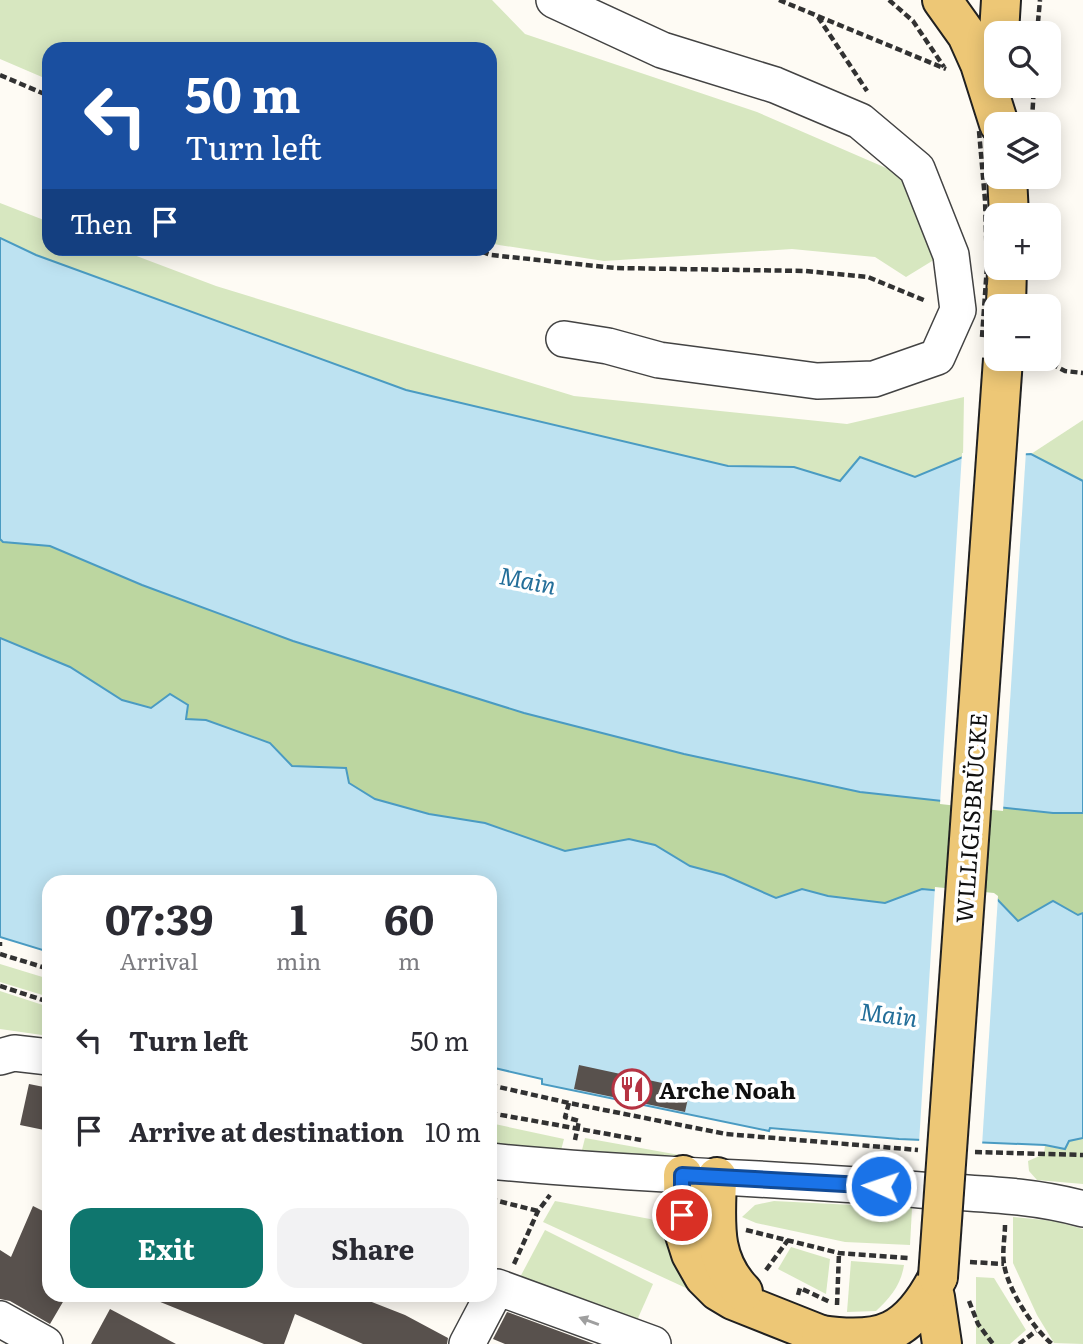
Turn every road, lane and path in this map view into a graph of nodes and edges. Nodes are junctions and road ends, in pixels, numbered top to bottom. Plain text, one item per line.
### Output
1 (554, 0) edge
2 (779, 0) edge
3 (889, 0) edge
4 (942, 0) edge
5 (1002, 0) edge
6 (1040, 0) edge
7 (1000, 21) edge
8 (1038, 21) edge
9 (945, 67) junction
10 (0, 75) edge
11 (952, 77) dead end
12 (42, 93) edge
13 (1019, 98) edge
14 (995, 112) edge
15 (1001, 112) edge
16 (986, 189) edge
17 (497, 256) edge
18 (989, 294) edge
19 (958, 310) junction
20 (564, 339) dead end
21 (1061, 368) edge
22 (991, 371) edge
23 (1083, 373) edge
24 (0, 954) edge
25 (42, 967) edge
26 (0, 986) edge
27 (42, 1000) edge
28 (42, 1056) edge
29 (0, 1057) edge
30 (497, 1087) edge
31 (569, 1103) junction
32 (577, 1130) dead end
33 (1045, 1145) dead end
34 (929, 1150) dead end
35 (967, 1152) dead end
36 (1044, 1154) junction
37 (1083, 1155) edge
38 (497, 1162) edge
39 (700, 1176) junction
40 (1006, 1197) junction
41 (497, 1201) edge
42 (1083, 1209) edge
43 (538, 1212) dead end
44 (741, 1229) dead end
45 (530, 1230) dead end
46 (788, 1240) junction
47 (520, 1253) dead end
48 (497, 1287) edge
49 (946, 1288) junction
50 (759, 1294) junction
51 (489, 1302) edge
52 (0, 1319) edge
53 (831, 1328) edge
54 (1036, 1331) junction
55 (45, 1344) edge
56 (467, 1344) edge
57 (653, 1344) edge
58 (924, 1344) edge
59 (942, 1344) edge
60 (993, 1344) edge
61 (1019, 1344) edge
62 (1052, 1344) edge

1 - 19 street
2 - 9 path
3 - 9 path
4 - 14 main road
5 - 7 main road
6 - 8 path
9 - 11 path
10 - 12 path
13 - 15 path
16 - 18 path, bridge
17 - 19 path
19 - 20 street
21 - 23 path
22 - 49 main road, WILLIGISBRÜCKE, bridge
24 - 25 path
26 - 27 path
28 - 29 street
30 - 31 path
31 - 32 path
31 - 34 path
33 - 36 path
35 - 36 path
36 - 37 path
38 - 39 street
39 - 40 street
39 - 50 main road
40 - 42 street
40 - 54 path
41 - 43 path
44 - 46 path
45 - 47 path
46 - 50 path
46 - 53 path
57 -> 48 street
49 - 53 main road
49 - 58 main road
49 - 59 main road
49 - 60 path
50 - 53 main road
51 -> 56 street
52 - 55 street
54 - 61 path
54 - 62 path

